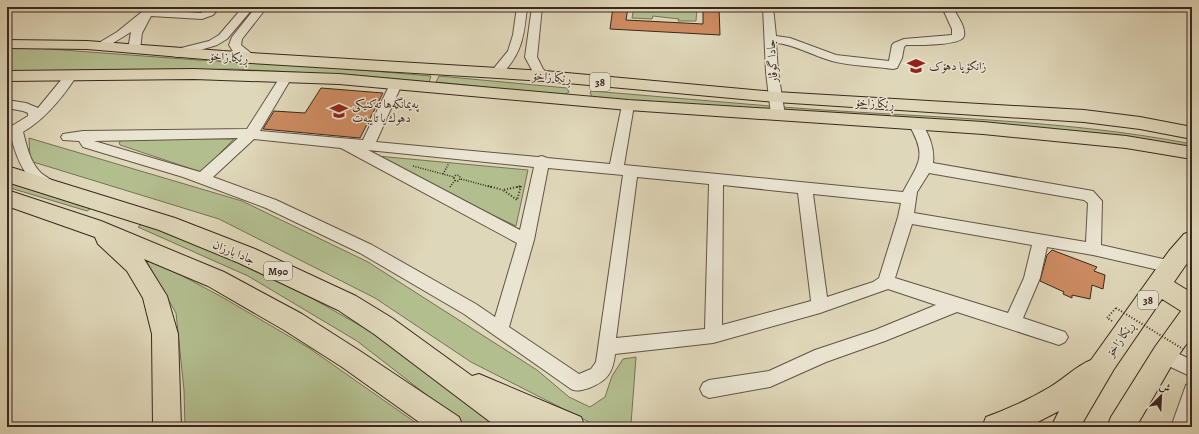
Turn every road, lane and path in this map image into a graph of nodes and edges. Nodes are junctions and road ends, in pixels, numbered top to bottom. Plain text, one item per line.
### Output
1 (249, 7) edge
2 (262, 7) edge
3 (522, 7) edge
4 (537, 7) edge
5 (768, 7) edge
6 (947, 7) edge
7 (213, 9) edge
8 (150, 11) edge
9 (771, 39) junction
10 (213, 43) junction
11 (7, 44) edge
12 (235, 45) junction
13 (101, 46) junction
14 (134, 49) junction
15 (516, 49) junction
16 (532, 49) junction
17 (177, 53) junction
18 (251, 58) junction
19 (496, 73) junction
20 (7, 76) edge
21 (70, 76) junction
22 (545, 76) junction
23 (286, 77) junction
24 (584, 80) junction
25 (396, 84) junction
26 (776, 97) junction
27 (579, 101) junction
28 (7, 104) edge
29 (628, 105) junction
30 (778, 115) junction
31 (35, 116) junction
32 (915, 124) junction
33 (13, 128) edge
34 (1192, 133) edge
35 (251, 134) junction
36 (340, 142) junction
37 (368, 144) junction
38 (1192, 153) edge
39 (542, 161) junction
40 (408, 165) dead end
41 (925, 167) junction
42 (623, 169) junction
43 (7, 174) edge
44 (454, 177) junction
45 (202, 178) junction
46 (461, 179) junction
47 (716, 179) junction
48 (455, 180) junction
49 (805, 187) junction
50 (54, 188) junction
51 (447, 190) dead end
52 (503, 190) junction
53 (7, 198) edge
54 (908, 198) junction
55 (906, 217) junction
56 (93, 227) junction
57 (1041, 239) junction
58 (526, 240) junction
59 (1192, 240) edge
60 (1093, 248) junction
61 (1175, 261) junction
62 (886, 282) junction
63 (1159, 285) junction
64 (957, 304) junction
65 (1192, 305) edge
66 (820, 306) junction
67 (1110, 314) dead end
68 (1192, 316) edge
69 (1013, 322) junction
70 (500, 329) junction
71 (713, 335) junction
72 (1059, 336) dead end
73 (606, 347) junction
74 (1174, 352) junction
75 (1105, 361) junction
76 (442, 369) junction
77 (1192, 369) edge
78 (709, 389) dead end
79 (1192, 391) edge
80 (1139, 397) junction
81 (167, 427) edge
82 (449, 427) edge
83 (519, 427) edge
84 (571, 427) edge
85 (996, 427) edge
86 (1065, 427) edge
87 (1121, 427) edge
88 (1141, 427) edge
89 (1181, 427) edge

1 - 10 street
2 - 12 street
3 - 15 street
4 - 16 street
5 - 9 street, جادا گوڤار
6 - 9 street
7 - 8 street
8 - 13 street
8 - 14 street
9 - 26 street, جادا گوڤار
10 - 12 street
10 - 17 street
11 - 13 main road, ڕێکا زاخۆ / 38
12 - 18 street
13 - 14 main road, ڕێکا زاخۆ / 38
14 - 17 main road, ڕێکا زاخۆ / 38
15 - 16 street
15 - 19 street
16 - 22 street
17 - 18 main road, ڕێکا زاخۆ / 38
18 - 19 main road, ڕێکا زاخۆ / 38
19 - 22 main road, ڕێکا زاخۆ / 38
20 - 21 main road, ڕێکا زاخۆ / 38
21 - 23 main road, ڕێکا زاخۆ / 38
21 - 31 street
22 - 24 main road, ڕێکا زاخۆ / 38
23 - 25 main road, ڕێکا زاخۆ / 38
23 - 35 street
24 - 26 main road, ڕێکا زاخۆ / 38
24 - 27 main road
25 - 27 main road, ڕێکا زاخۆ / 38
25 - 37 street
26 - 30 street, جادا گوڤار
26 - 34 main road, ڕێکا زاخۆ / 38
27 - 29 main road, ڕێکا زاخۆ / 38
28 - 31 street
29 - 30 main road, ڕێکا زاخۆ / 38
29 - 42 street
30 - 32 main road, ڕێکا زاخۆ / 38
31 - 33 street
32 - 38 main road, ڕێکا زاخۆ / 38
32 - 41 street
33 - 50 street
35 - 36 street
35 - 45 street
35 - 45 street
36 - 37 street
36 - 58 street
37 - 39 street
39 - 42 street
39 - 58 street
40 - 44 path
41 - 54 street
41 - 60 street
42 - 47 street
42 - 73 street
43 - 50 highway, جادا بارزان / M90
44 - 46 path
44 - 48 path
45 - 70 street
46 - 48 path
46 - 52 path
47 - 49 street
47 - 71 street
48 - 51 path
49 - 54 street
49 - 66 street
50 - 76 highway, جادا بارزان / M90
52 - 52 path
53 - 56 highway
54 - 55 street
55 - 57 street
55 - 62 street
56 - 81 highway
56 - 82 highway
57 - 60 street
57 - 69 street
58 - 70 street
59 - 61 highway, ڕێکا زاخۆ / 38
60 - 61 street
61 - 63 highway, ڕێکا زاخۆ / 38
62 - 64 street
62 - 66 street
63 - 65 highway
63 - 75 highway, ڕێکا زاخۆ / 38
64 - 69 street
64 - 78 street
66 - 71 street
67 - 74 path, bridge
68 - 74 highway
69 - 72 street
70 - 73 street
71 - 73 street
74 - 77 street
74 - 80 highway
75 - 85 highway
75 - 86 highway
76 - 83 highway, جادا بارزان / M90
76 - 84 highway
79 - 89 street
80 - 87 highway
80 - 88 highway

